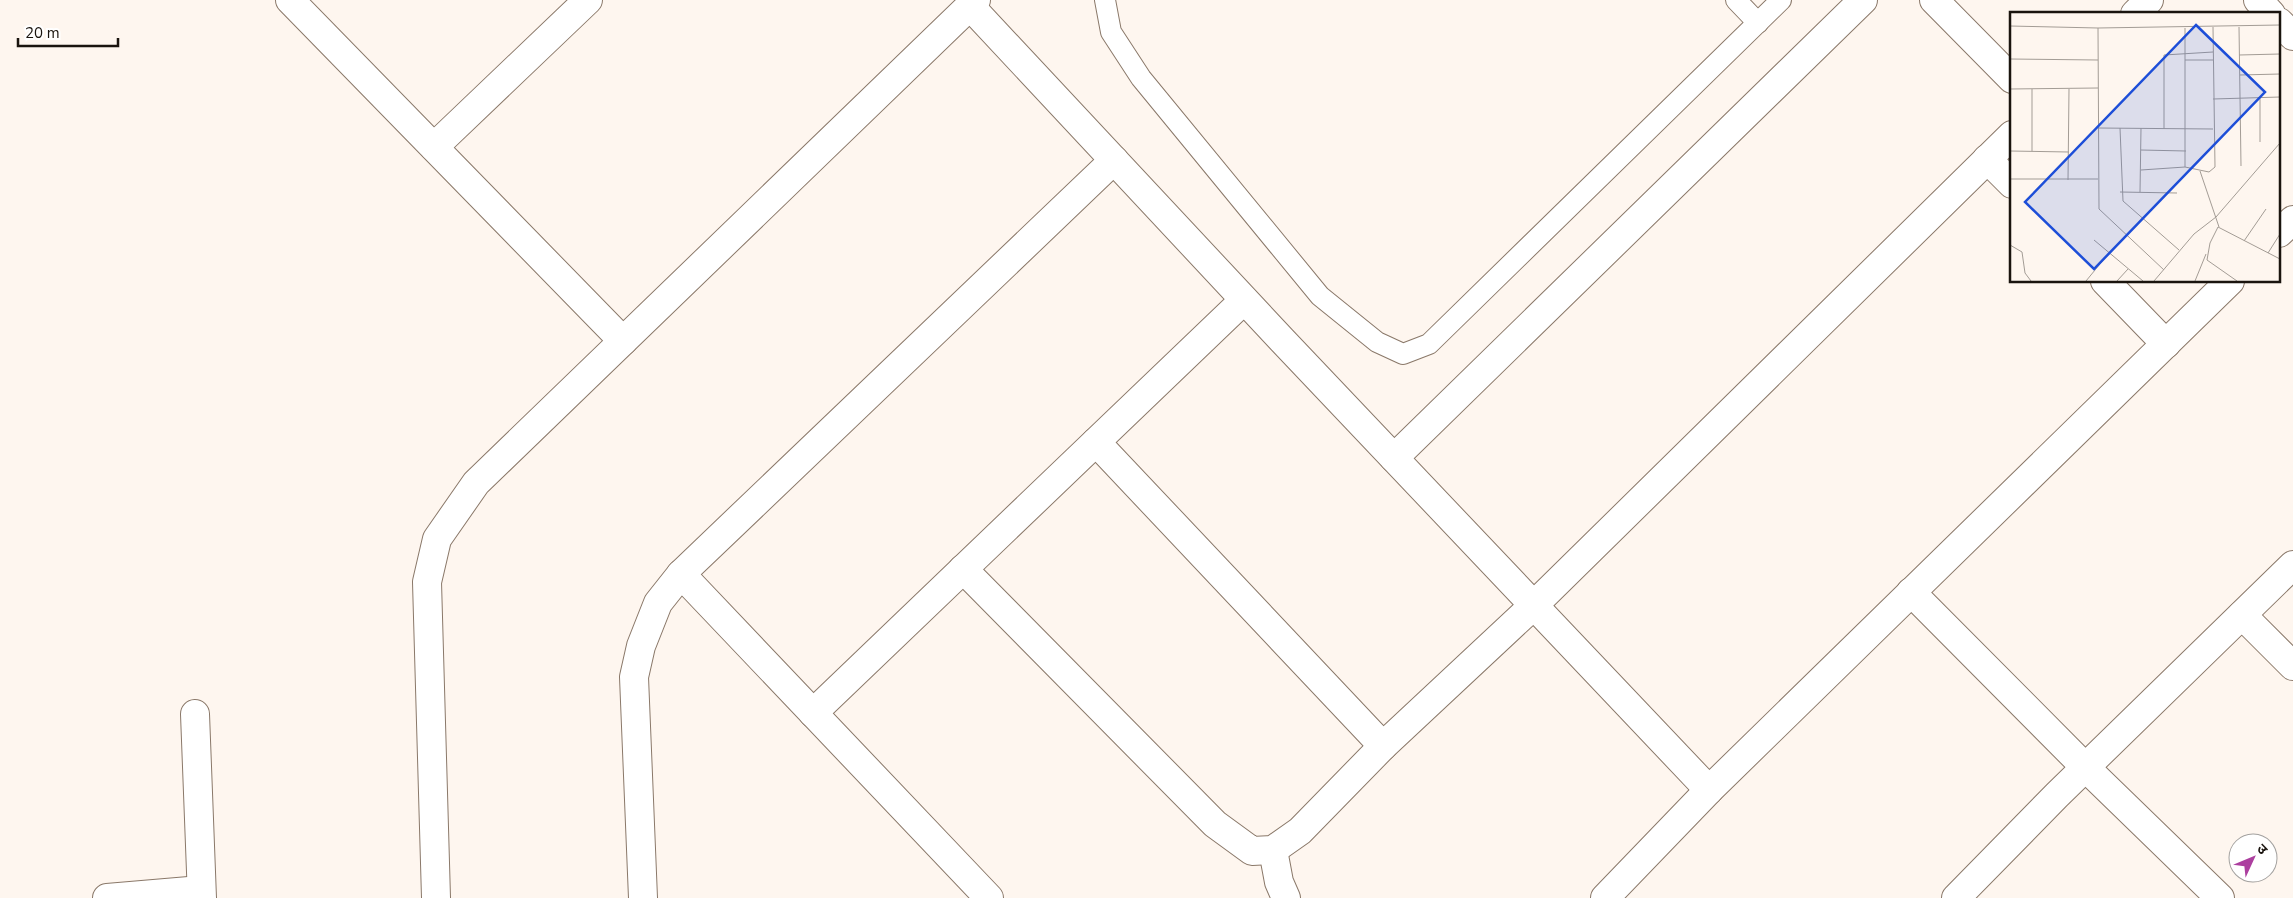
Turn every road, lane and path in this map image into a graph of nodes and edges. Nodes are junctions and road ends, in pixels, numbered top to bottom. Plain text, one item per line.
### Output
1 (290, 0) edge
2 (588, 0) edge
3 (1105, 0) edge
4 (1736, 0) edge
5 (1781, 0) edge
6 (1864, 0) edge
7 (1934, 0) edge
8 (2149, 0) edge
9 (2258, 0) edge
10 (973, 3) edge
11 (2137, 12) edge
12 (2269, 12) edge
13 (1758, 22) junction
14 (2280, 23) edge
15 (2293, 36) edge
16 (2010, 77) edge
17 (2010, 137) edge
18 (434, 147) junction
19 (1987, 159) junction
20 (1114, 160) junction
21 (2010, 182) edge
22 (2293, 220) edge
23 (2280, 232) edge
24 (2106, 282) edge
25 (2224, 283) edge
26 (1244, 300) junction
27 (623, 341) junction
28 (2166, 344) junction
29 (1096, 442) junction
30 (1394, 458) junction
31 (2293, 565) edge
32 (963, 569) junction
33 (681, 574) junction
34 (1912, 592) junction
35 (1534, 605) junction
36 (2242, 615) junction
37 (2293, 666) edge
38 (813, 713) junction
39 (195, 714) dead end
40 (1383, 746) junction
41 (2085, 767) junction
42 (1709, 790) junction
43 (1272, 850) junction
44 (202, 894) edge
45 (107, 898) edge
46 (436, 898) edge
47 (644, 898) edge
48 (989, 898) edge
49 (1286, 898) edge
50 (1605, 898) edge
51 (1956, 898) edge
52 (2220, 898) edge

1 - 18 street
2 - 18 street
3 - 13 lane
4 - 13 lane
5 - 13 lane
6 - 30 street
7 - 16 street
8 - 11 street
9 - 12 street
10 - 20 street
10 - 27 street
14 - 15 street
17 - 19 street
18 - 27 street
19 - 21 street
19 - 35 street
20 - 26 street
20 - 33 street
22 - 23 street
24 - 28 street
25 - 28 street
26 - 29 street
26 - 30 street
27 - 46 street
28 - 34 street
29 - 32 street
29 - 40 street
30 - 35 street
31 - 36 street
32 - 38 street
32 - 43 street
33 - 38 street
33 - 47 street
34 - 41 street
34 - 42 street
35 - 40 street
35 - 42 street
36 - 37 street
36 - 41 street
38 - 48 street
39 - 44 street
40 - 43 street
41 - 51 street
41 - 52 street
42 - 50 street
43 - 49 street
44 - 45 street

